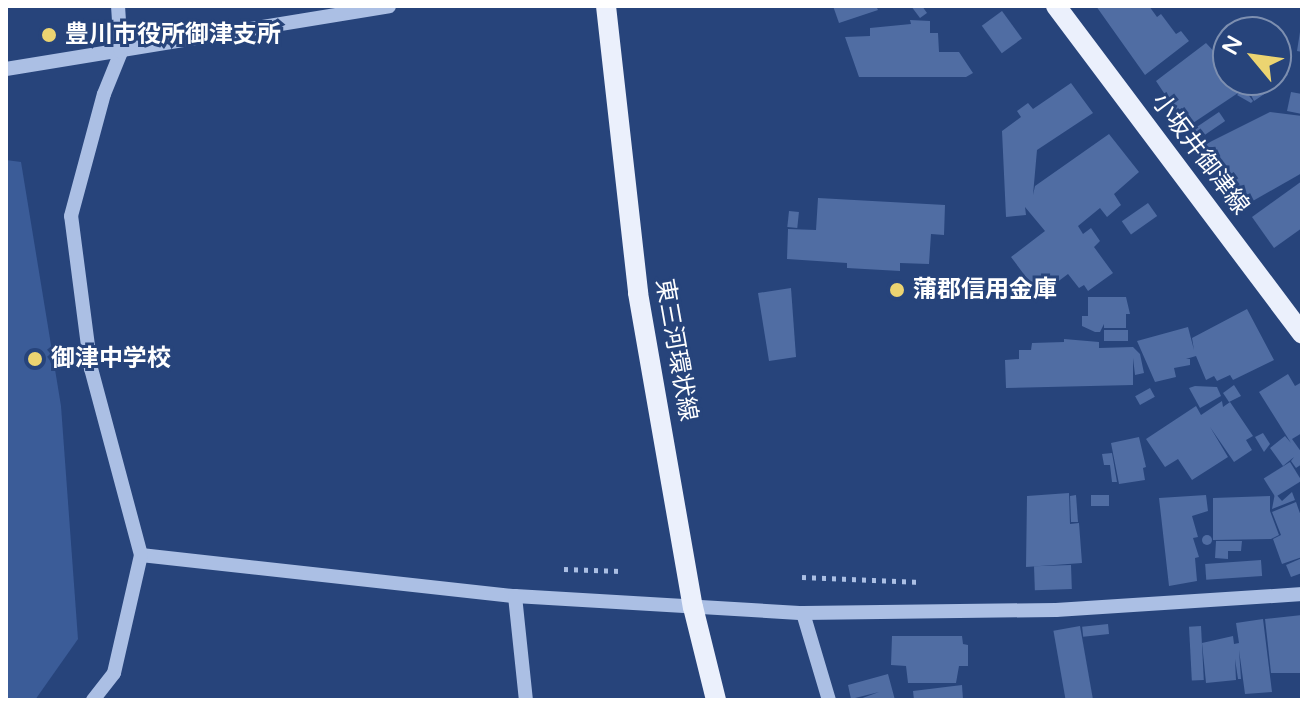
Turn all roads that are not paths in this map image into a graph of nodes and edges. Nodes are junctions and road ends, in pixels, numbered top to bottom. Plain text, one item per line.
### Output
1 (118, 6) edge
2 (389, 6) edge
3 (606, 6) edge
4 (1056, 6) edge
5 (121, 52) junction
6 (6, 69) edge
7 (1302, 334) edge
8 (141, 555) junction
9 (1302, 594) edge
10 (515, 596) junction
11 (693, 607) junction
12 (803, 613) junction
13 (709, 690) edge
14 (93, 700) edge
15 (526, 700) edge
16 (716, 700) edge
17 (829, 700) edge

1 - 5 street
2 - 5 street
3 - 11 main road, 東三河環状線
4 - 7 main road, 小坂井御津線
5 - 6 street
5 - 8 street
8 - 10 street
8 - 14 street
9 - 12 street
10 - 11 street
10 - 15 street
11 - 12 street
11 - 13 main road, 東三河環状線
12 - 17 street
13 - 16 main road, 東三河環状線

